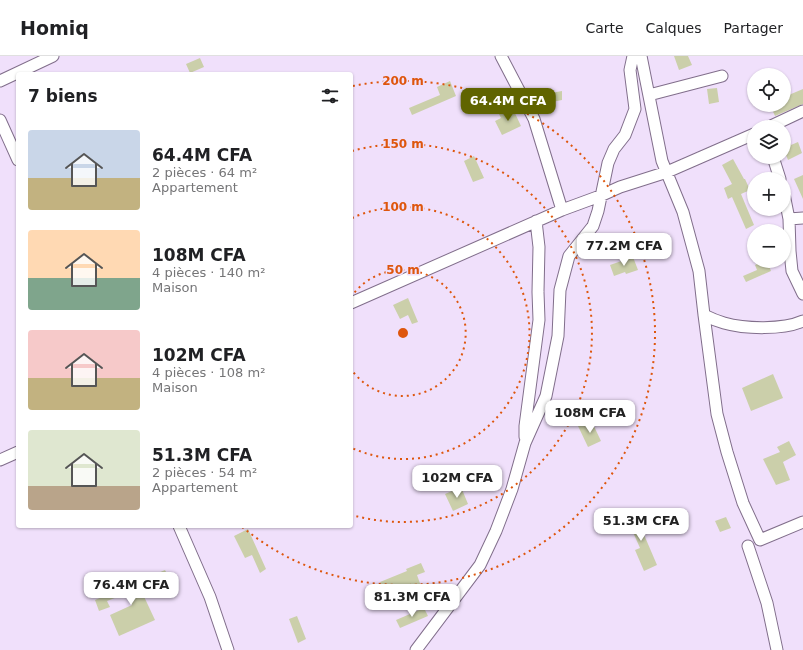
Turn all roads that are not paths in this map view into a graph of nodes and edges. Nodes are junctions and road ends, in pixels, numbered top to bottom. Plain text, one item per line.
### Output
1 (53, 56) edge
2 (501, 56) edge
3 (633, 56) edge
4 (641, 56) edge
5 (19, 72) edge
6 (16, 73) edge
7 (722, 76) dead end
8 (0, 81) edge
9 (650, 95) junction
10 (803, 111) edge
11 (0, 120) edge
12 (784, 120) edge
13 (747, 137) edge
14 (16, 156) edge
15 (667, 172) junction
16 (600, 196) junction
17 (562, 210) junction
18 (788, 216) edge
19 (803, 218) edge
20 (789, 219) junction
21 (536, 221) junction
22 (803, 294) edge
23 (353, 302) edge
24 (704, 315) junction
25 (803, 321) edge
26 (525, 443) junction
27 (16, 453) edge
28 (0, 460) edge
29 (803, 522) edge
30 (180, 528) edge
31 (748, 546) dead end
32 (228, 650) edge
33 (416, 650) edge
34 (777, 650) edge

1 - 5 street
2 - 17 street
3 - 16 street
4 - 9 street
6 - 8 street
7 - 9 street
9 - 15 street
10 - 12 street
11 - 14 street
13 - 15 street
15 - 16 street
15 - 24 street
16 - 17 street
16 - 26 street
17 - 21 street
18 - 20 street
19 - 20 street
20 - 22 street
21 - 23 street
21 - 26 street
24 - 25 street
24 - 29 street
26 - 33 street
27 - 28 street
30 - 32 street
31 - 34 street

